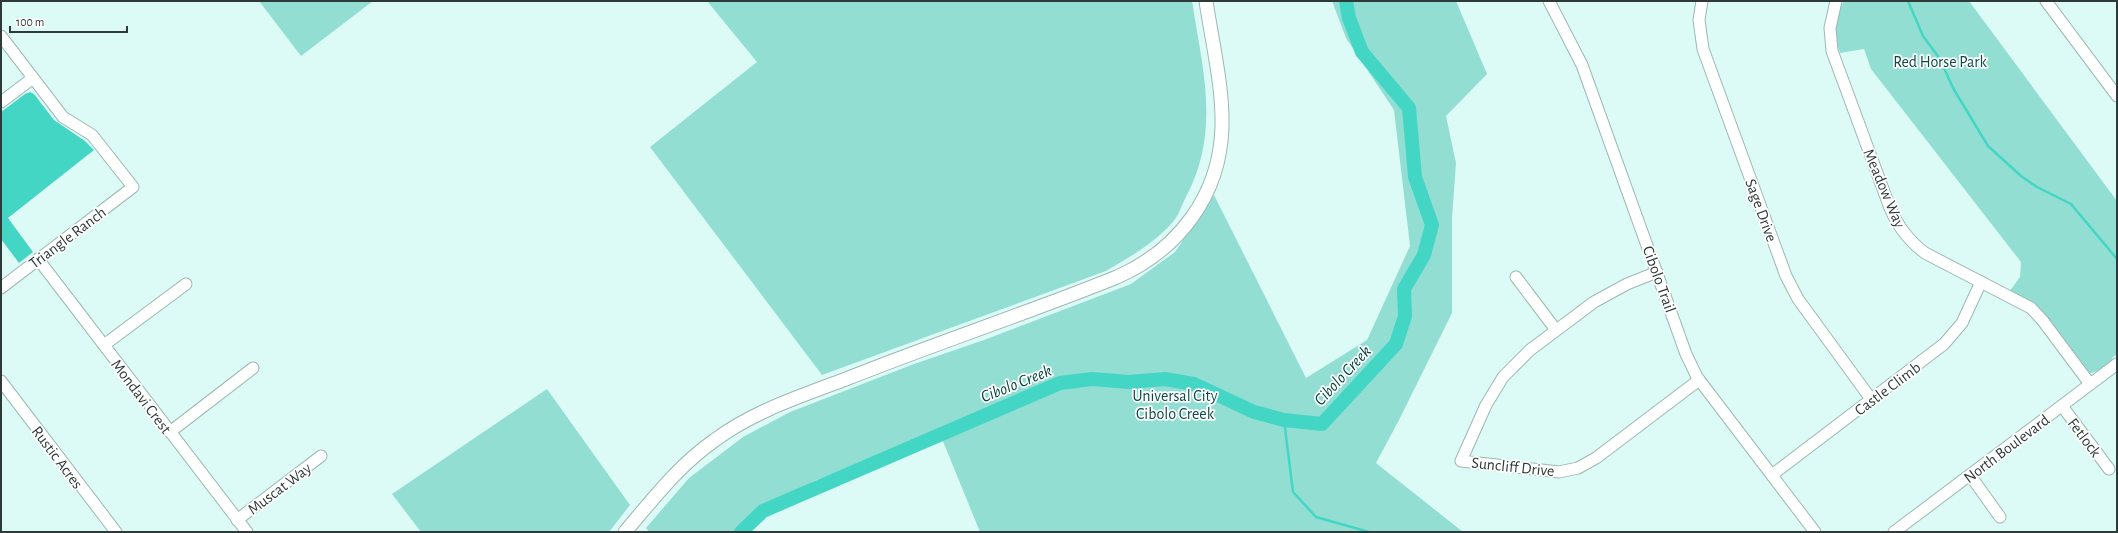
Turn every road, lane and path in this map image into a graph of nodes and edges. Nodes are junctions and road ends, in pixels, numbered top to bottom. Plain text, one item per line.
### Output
1 (1206, 1) edge
2 (1549, 1) edge
3 (1702, 1) edge
4 (1836, 1) edge
5 (2046, 1) edge
6 (1, 36) edge
7 (33, 78) junction
8 (2117, 96) edge
9 (1, 102) edge
10 (38, 259) junction
11 (1657, 272) junction
12 (1516, 277) dead end
13 (1981, 282) junction
14 (186, 284) dead end
15 (1, 288) edge
16 (1556, 330) junction
17 (104, 345) junction
18 (2117, 364) edge
19 (253, 368) dead end
20 (1699, 380) junction
21 (1, 381) edge
22 (2090, 384) junction
23 (1871, 399) junction
24 (2062, 406) junction
25 (170, 432) junction
26 (321, 456) dead end
27 (2109, 469) dead end
28 (1772, 475) junction
29 (1970, 475) junction
30 (2000, 517) dead end
31 (237, 520) junction
32 (116, 532) edge
33 (247, 532) edge
34 (625, 532) edge
35 (1815, 532) edge
36 (1894, 532) edge

1 - 34 main road
2 - 11 street, Cibolo Trail
3 - 23 street, Sage Drive
4 - 13 street, Meadow Way
5 - 8 street
6 - 7 street
7 - 9 street
7 - 10 street, Triangle Ranch
10 - 15 street, Triangle Ranch
10 - 17 street, Mondavi Crest
11 - 16 street, Suncliff Drive
11 - 20 street, Cibolo Trail
12 - 16 street
13 - 22 street, Meadow Way
13 - 23 street, Castle Climb
14 - 17 street
16 - 20 street, Suncliff Drive
17 - 25 street, Mondavi Crest
18 - 22 street, North Boulevard
19 - 25 street
20 - 28 street, Cibolo Trail
21 - 32 street, Rustic Acres
22 - 24 street, North Boulevard
23 - 28 street, Castle Climb
24 - 27 street, Fetlock
24 - 29 street, North Boulevard
25 - 31 street, Mondavi Crest
26 - 31 street, Muscat Way
28 - 35 street, Cibolo Trail
29 - 30 street
29 - 36 street, North Boulevard
31 - 33 street, Mondavi Crest

